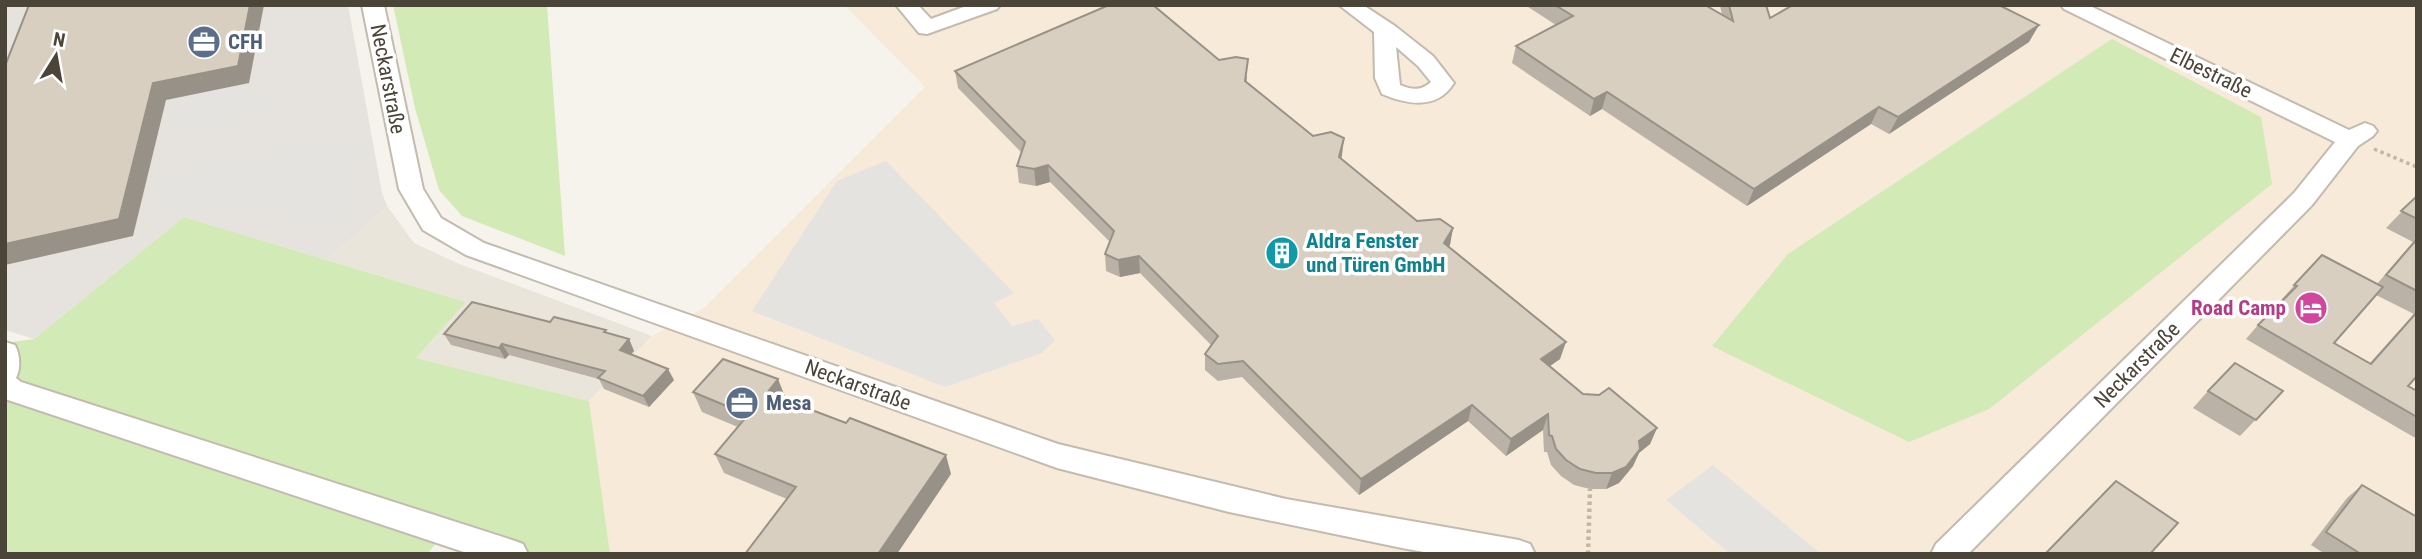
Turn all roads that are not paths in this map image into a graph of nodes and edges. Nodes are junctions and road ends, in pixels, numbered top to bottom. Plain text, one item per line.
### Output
1 (373, 5) edge
2 (906, 5) edge
3 (990, 5) edge
4 (1349, 5) edge
5 (2071, 5) edge
6 (1385, 31) dead end
7 (2358, 136) joint
8 (5, 353) edge
9 (5, 373) edge
10 (5, 385) edge
11 (512, 554) edge
12 (1519, 554) edge
13 (1947, 554) edge

1 - 12 street, Neckarstraße
2 - 3 lane
4 - 6 street
5 - 7 street, Elbestraße
7 - 13 street, Neckarstraße
8 - 9 street
10 - 11 street

